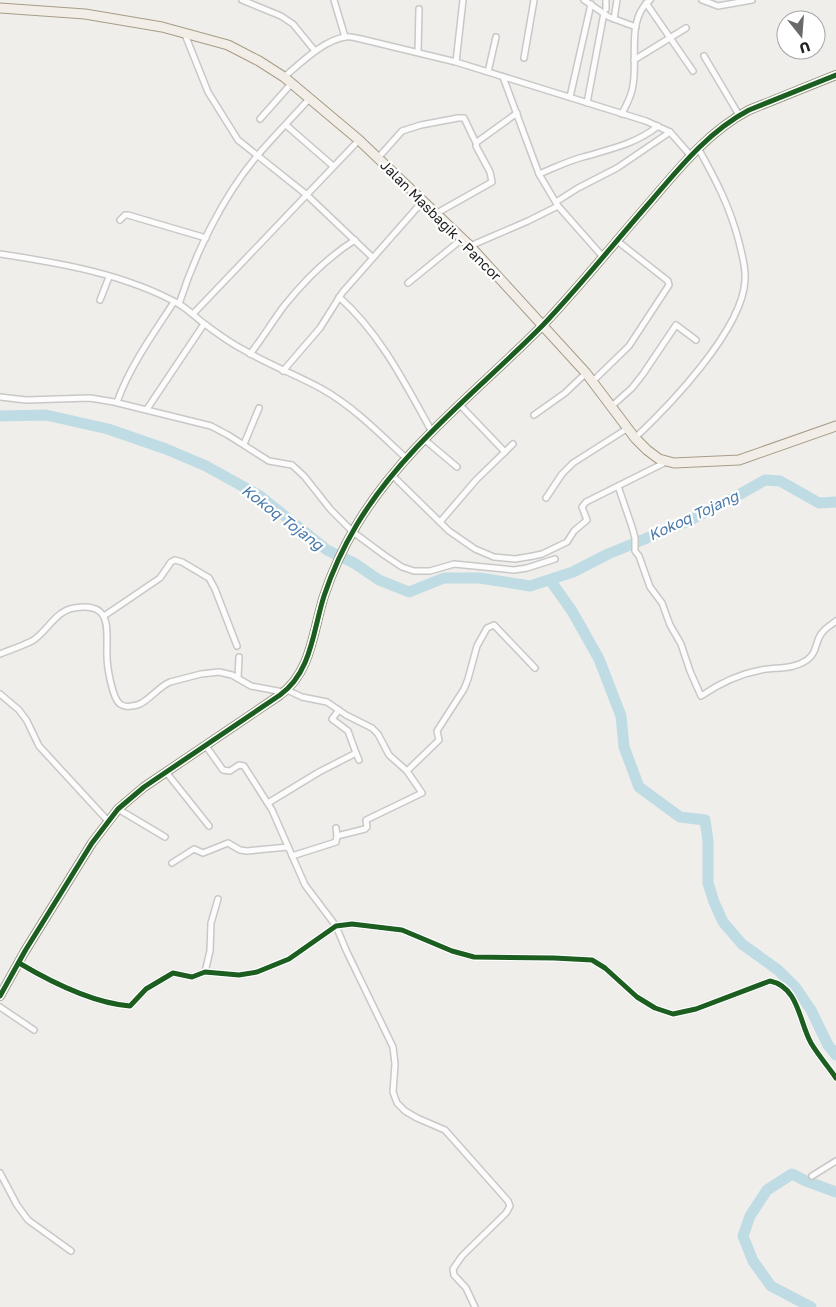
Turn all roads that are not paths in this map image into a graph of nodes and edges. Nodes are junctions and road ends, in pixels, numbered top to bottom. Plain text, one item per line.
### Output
1 (242, 0) edge
2 (334, 0) edge
3 (464, 0) edge
4 (534, 0) edge
5 (584, 0) edge
6 (606, 0) edge
7 (617, 0) edge
8 (702, 0) edge
9 (752, 0) edge
10 (648, 2) edge
11 (591, 4) junction
12 (2, 7) edge
13 (419, 9) dead end
14 (605, 11) junction
15 (614, 19) junction
16 (636, 27) junction
17 (686, 28) dead end
18 (184, 32) junction
19 (496, 36) dead end
20 (345, 37) junction
21 (669, 38) junction
22 (315, 51) junction
23 (418, 52) junction
24 (704, 56) dead end
25 (524, 58) dead end
26 (634, 60) junction
27 (456, 62) junction
28 (693, 71) dead end
29 (488, 72) junction
30 (836, 75) edge
31 (284, 77) junction
32 (503, 77) junction
33 (291, 84) junction
34 (570, 97) junction
35 (309, 99) junction
36 (586, 103) junction
37 (516, 113) junction
38 (622, 114) junction
39 (739, 115) junction
40 (260, 119) dead end
41 (286, 125) junction
42 (658, 126) junction
43 (670, 132) junction
44 (359, 140) junction
45 (476, 143) junction
46 (698, 148) junction
47 (257, 156) junction
48 (691, 156) junction
49 (378, 158) junction
50 (333, 166) junction
51 (540, 174) junction
52 (307, 195) junction
53 (423, 201) junction
54 (557, 204) junction
55 (437, 213) junction
56 (120, 220) dead end
57 (206, 238) junction
58 (462, 239) junction
59 (355, 240) junction
60 (616, 240) junction
61 (470, 246) junction
62 (0, 254) edge
63 (372, 257) junction
64 (603, 257) junction
65 (109, 276) junction
66 (408, 283) dead end
67 (339, 297) junction
68 (100, 300) dead end
69 (176, 303) junction
70 (193, 314) junction
71 (204, 324) junction
72 (543, 324) junction
73 (696, 340) dead end
74 (250, 354) junction
75 (283, 371) junction
76 (586, 373) junction
77 (593, 381) junction
78 (0, 397) edge
79 (117, 402) junction
80 (460, 405) junction
81 (612, 406) junction
82 (259, 408) dead end
83 (147, 409) junction
84 (534, 415) dead end
85 (836, 426) edge
86 (628, 428) junction
87 (432, 432) junction
88 (635, 438) junction
89 (425, 440) junction
90 (245, 442) junction
91 (513, 444) dead end
92 (505, 452) junction
93 (407, 459) junction
94 (666, 462) junction
95 (458, 467) dead end
96 (392, 476) junction
97 (618, 486) junction
98 (546, 498) dead end
99 (440, 522) junction
100 (353, 532) junction
101 (555, 559) dead end
102 (104, 616) junction
103 (836, 621) edge
104 (237, 646) dead end
105 (0, 654) edge
106 (238, 657) dead end
107 (535, 668) dead end
108 (238, 678) junction
109 (285, 691) junction
110 (0, 694) edge
111 (339, 710) junction
112 (206, 746) junction
113 (356, 753) junction
114 (359, 760) dead end
115 (407, 771) junction
116 (166, 772) junction
117 (268, 804) junction
118 (118, 809) junction
119 (108, 821) junction
120 (209, 826) dead end
121 (336, 828) dead end
122 (336, 836) junction
123 (165, 838) dead end
124 (288, 847) junction
125 (292, 856) junction
126 (172, 863) dead end
127 (218, 899) dead end
128 (336, 926) junction
129 (19, 962) junction
130 (205, 972) junction
131 (0, 996) edge
132 (0, 1007) edge
133 (34, 1030) dead end
134 (836, 1078) edge
135 (836, 1161) edge
136 (0, 1173) edge
137 (812, 1176) dead end
138 (71, 1251) dead end
139 (475, 1307) edge

1 - 22 street
2 - 20 street
3 - 27 street
4 - 25 street
5 - 11 street
6 - 14 street
7 - 15 street
8 - 9 street
10 - 16 street
10 - 21 street
11 - 14 street
11 - 34 street
12 - 18 main road, Jalan Masbagik - Pancor
13 - 23 street
14 - 15 street
14 - 36 street
15 - 16 street
16 - 26 street
17 - 21 street
18 - 31 main road, Jalan Masbagik - Pancor
18 - 47 street
19 - 29 street
20 - 22 street
20 - 23 street
21 - 26 street
21 - 28 street
22 - 31 street
23 - 27 street
24 - 39 street
26 - 38 street
27 - 29 street
29 - 32 street
30 - 39 street
31 - 33 main road, Jalan Masbagik - Pancor
32 - 34 street
32 - 37 street
33 - 35 main road, Jalan Masbagik - Pancor
33 - 40 street
34 - 36 street
35 - 41 street
35 - 44 main road, Jalan Masbagik - Pancor
36 - 38 street
37 - 45 street
37 - 51 street
38 - 42 street
39 - 46 street
41 - 47 street
41 - 50 street
42 - 43 street
42 - 51 street
43 - 48 street
43 - 54 street
44 - 49 main road, Jalan Masbagik - Pancor
44 - 50 street
45 - 49 street
45 - 55 street
46 - 48 street
46 - 88 street
47 - 52 street
47 - 57 street
48 - 60 street
49 - 53 main road, Jalan Masbagik - Pancor
50 - 52 street
51 - 54 street
52 - 59 street
52 - 70 street
53 - 55 main road, Jalan Masbagik - Pancor
53 - 63 street
54 - 61 street
54 - 64 street
55 - 58 main road, Jalan Masbagik - Pancor
56 - 57 street
57 - 69 street
58 - 61 main road, Jalan Masbagik - Pancor
58 - 66 street
59 - 63 street
59 - 74 street
60 - 64 street
60 - 77 street
61 - 72 main road, Jalan Masbagik - Pancor
62 - 65 street
63 - 67 street
64 - 72 street
65 - 68 street
65 - 69 street
67 - 75 street
67 - 87 street
69 - 70 street
69 - 79 street
70 - 71 street
71 - 74 street
71 - 83 street
72 - 76 main road, Jalan Masbagik - Pancor
72 - 80 street
73 - 81 street
74 - 75 street
75 - 93 street
76 - 77 main road, Jalan Masbagik - Pancor
76 - 84 street
77 - 81 main road, Jalan Masbagik - Pancor
78 - 79 street
79 - 83 street
80 - 87 street
80 - 92 street
81 - 86 main road, Jalan Masbagik - Pancor
82 - 90 street
83 - 90 street
85 - 94 main road
86 - 88 main road, Jalan Masbagik - Pancor
86 - 98 street
87 - 89 street
88 - 94 main road, Jalan Masbagik - Pancor
89 - 93 street
89 - 95 street
90 - 100 street
91 - 92 street
92 - 99 street
93 - 96 street
94 - 97 street
96 - 99 street
96 - 100 street
97 - 99 street
97 - 103 street
100 - 101 street
100 - 109 street
102 - 104 street
102 - 105 street
102 - 108 street
106 - 108 street
107 - 115 street
108 - 109 street
109 - 111 street
109 - 112 street
110 - 119 street
111 - 113 street
111 - 115 street
112 - 116 street
112 - 117 street
113 - 114 street
113 - 117 street
115 - 122 street
116 - 118 street
116 - 120 street
117 - 124 street
118 - 119 street
118 - 123 street
119 - 129 street
121 - 122 street
122 - 125 street
124 - 125 street
124 - 126 street
125 - 128 street
127 - 130 street
128 - 130 street
128 - 134 street
128 - 139 street
129 - 130 street
129 - 131 street
132 - 133 street
135 - 137 street
136 - 138 street

